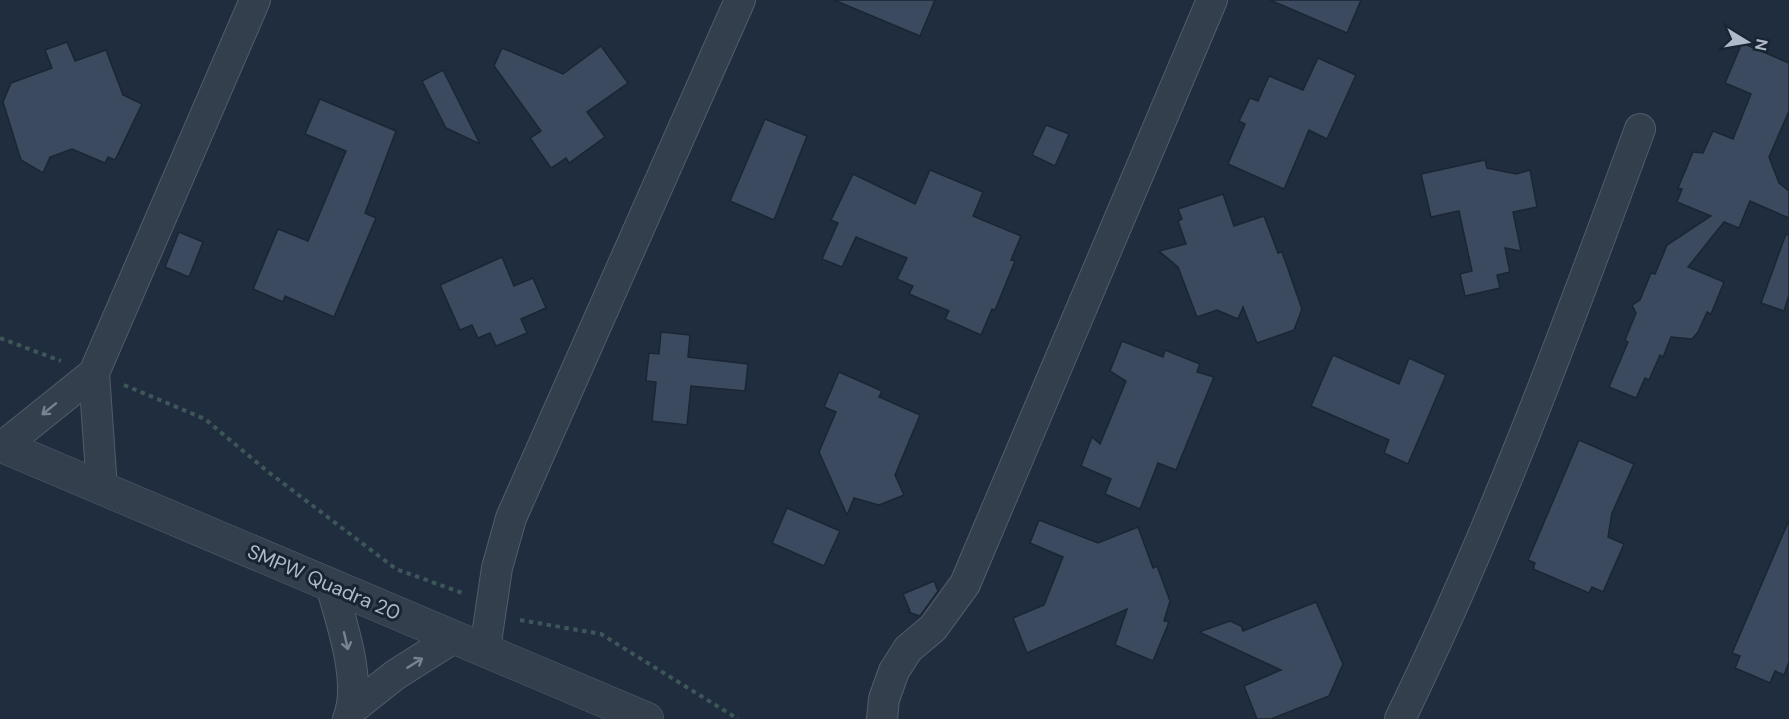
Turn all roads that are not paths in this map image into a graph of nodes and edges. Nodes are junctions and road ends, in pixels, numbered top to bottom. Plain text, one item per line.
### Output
1 (255, 0) edge
2 (740, 0) edge
3 (1212, 0) edge
4 (1640, 129) dead end
5 (94, 373) junction
6 (2, 445) edge
7 (102, 488) junction
8 (331, 585) junction
9 (470, 643) junction
10 (349, 715) edge
11 (648, 719) edge
12 (882, 719) edge
13 (1400, 719) edge

1 - 5 street
2 - 9 street
3 - 12 street
4 - 13 street
5 -> 6 street
5 - 7 street
6 - 7 street, SMPW Quadra 20
7 - 8 street, SMPW Quadra 20
8 - 9 street, SMPW Quadra 20
8 -> 10 street
10 -> 9 street
9 - 11 street, SMPW Quadra 20

